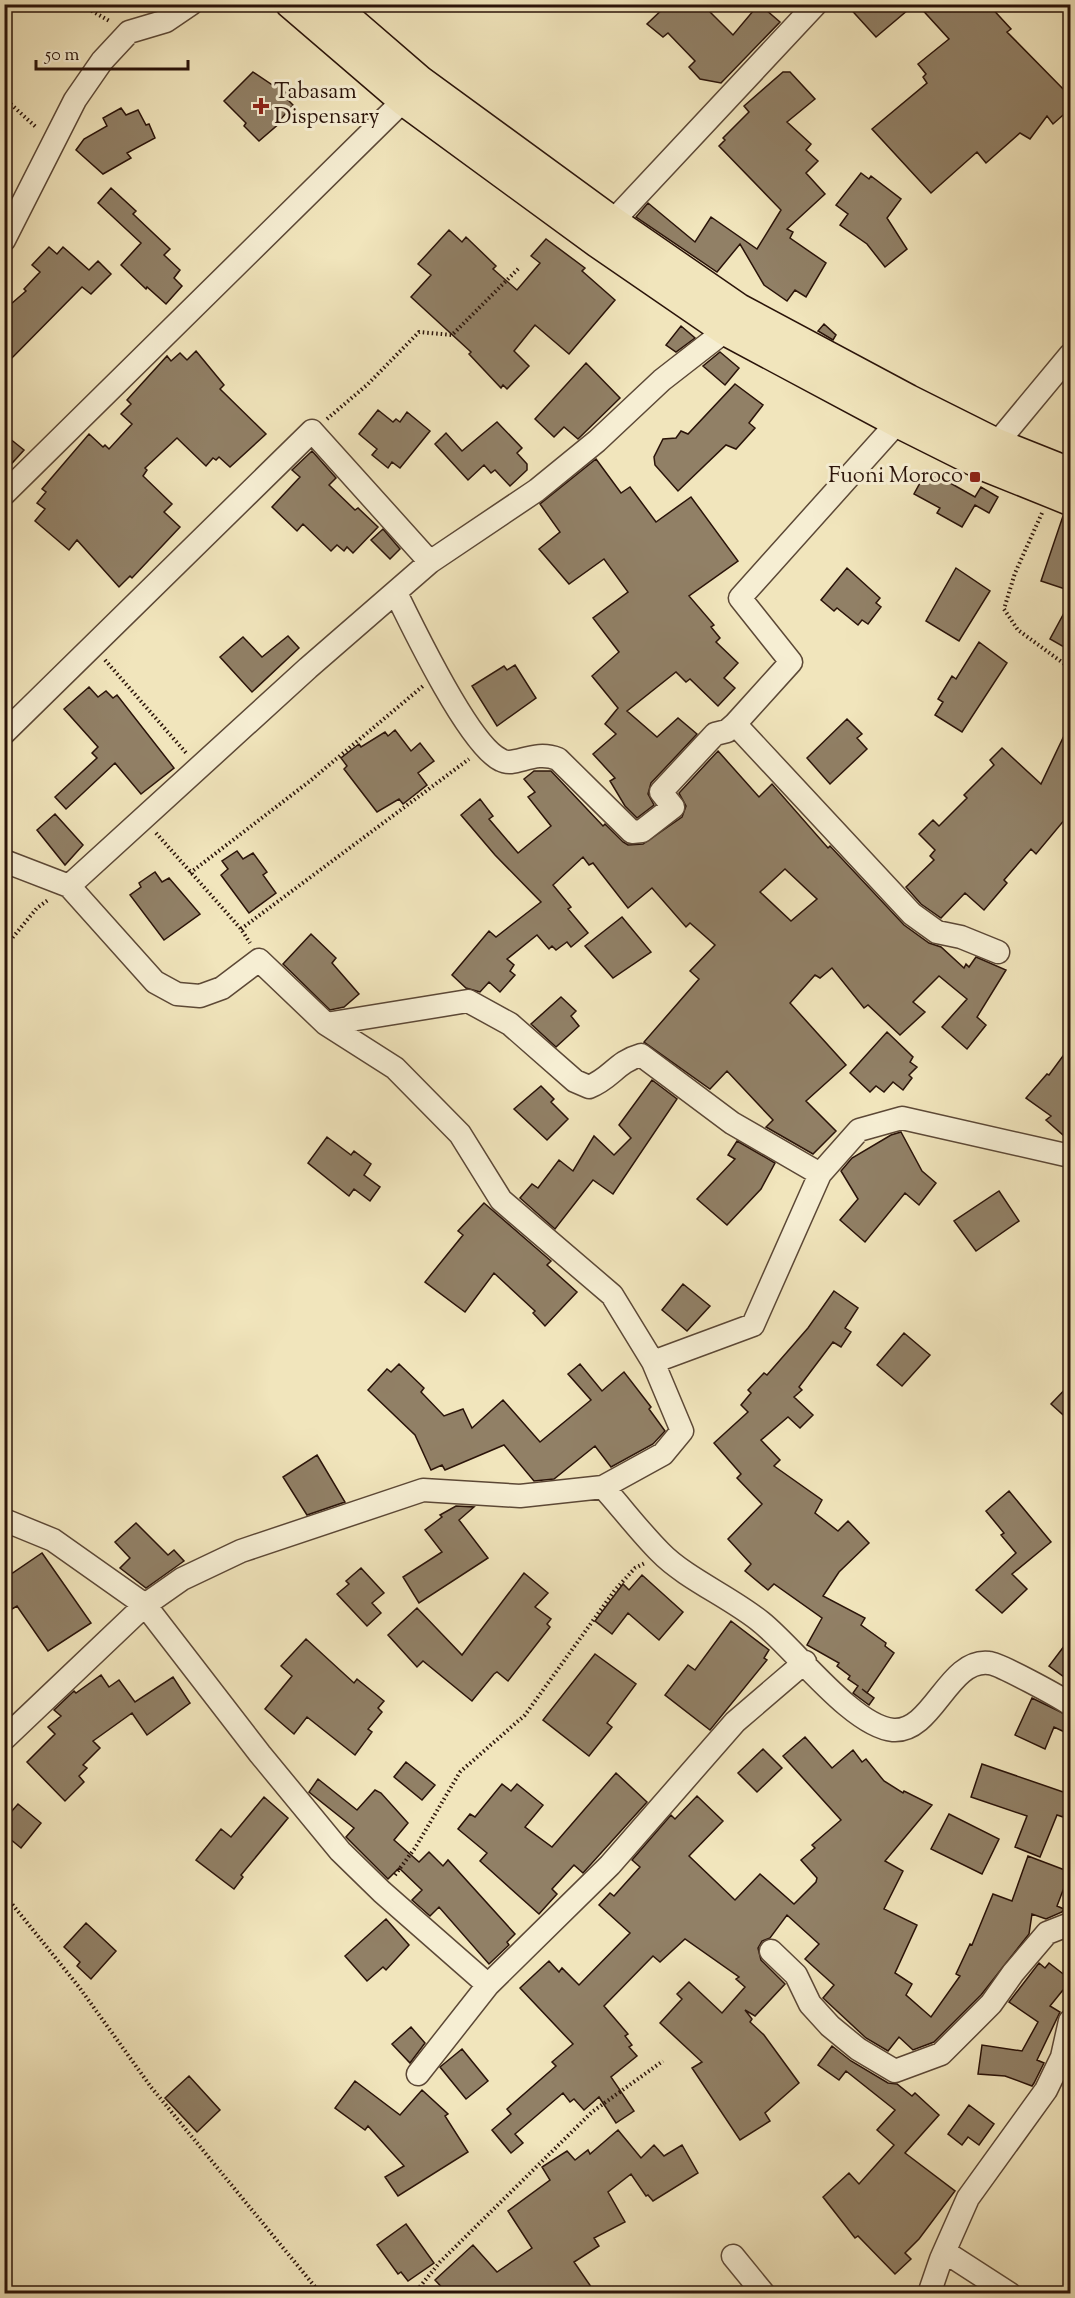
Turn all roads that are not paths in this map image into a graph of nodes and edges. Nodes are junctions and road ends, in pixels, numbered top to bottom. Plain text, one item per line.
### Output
1 (191, 4) edge
2 (290, 4) edge
3 (332, 4) edge
4 (816, 4) edge
5 (403, 101) junction
6 (613, 221) junction
7 (4, 240) edge
8 (725, 331) junction
9 (1071, 355) edge
10 (897, 423) junction
11 (997, 443) junction
12 (1071, 472) edge
13 (4, 495) edge
14 (1071, 501) edge
15 (430, 562) junction
16 (396, 593) junction
17 (735, 724) junction
18 (4, 733) edge
19 (4, 861) edge
20 (69, 886) junction
21 (998, 952) dead end
22 (326, 1024) junction
23 (1071, 1155) edge
24 (820, 1174) junction
25 (653, 1362) junction
26 (603, 1487) junction
27 (4, 1520) edge
28 (145, 1605) junction
29 (805, 1662) junction
30 (1071, 1704) edge
31 (4, 1740) edge
32 (1071, 1924) edge
33 (771, 1951) dead end
34 (488, 1985) junction
35 (1071, 2021) edge
36 (418, 2074) dead end
37 (945, 2252) junction
38 (733, 2256) dead end
39 (764, 2294) edge
40 (929, 2294) edge
41 (1010, 2294) edge

1 - 7 street
2 - 5 main road
3 - 6 main road
4 - 6 street
5 - 8 main road
5 - 13 street
6 - 11 main road
8 - 10 main road
8 - 15 street
9 - 11 street
10 - 14 main road
10 - 17 street
11 - 12 main road
15 - 16 street
15 - 18 street
16 - 17 street
16 - 20 street
17 - 21 street
19 - 20 street
20 - 22 street
22 - 24 street
22 - 25 street
23 - 24 street
24 - 25 street
25 - 26 street
26 - 28 street
26 - 29 street
27 - 28 street
28 - 31 street
28 - 34 street
29 - 30 street
29 - 34 street
32 - 33 street
34 - 36 street
35 - 37 street
37 - 40 street
37 - 41 street
38 - 39 street

